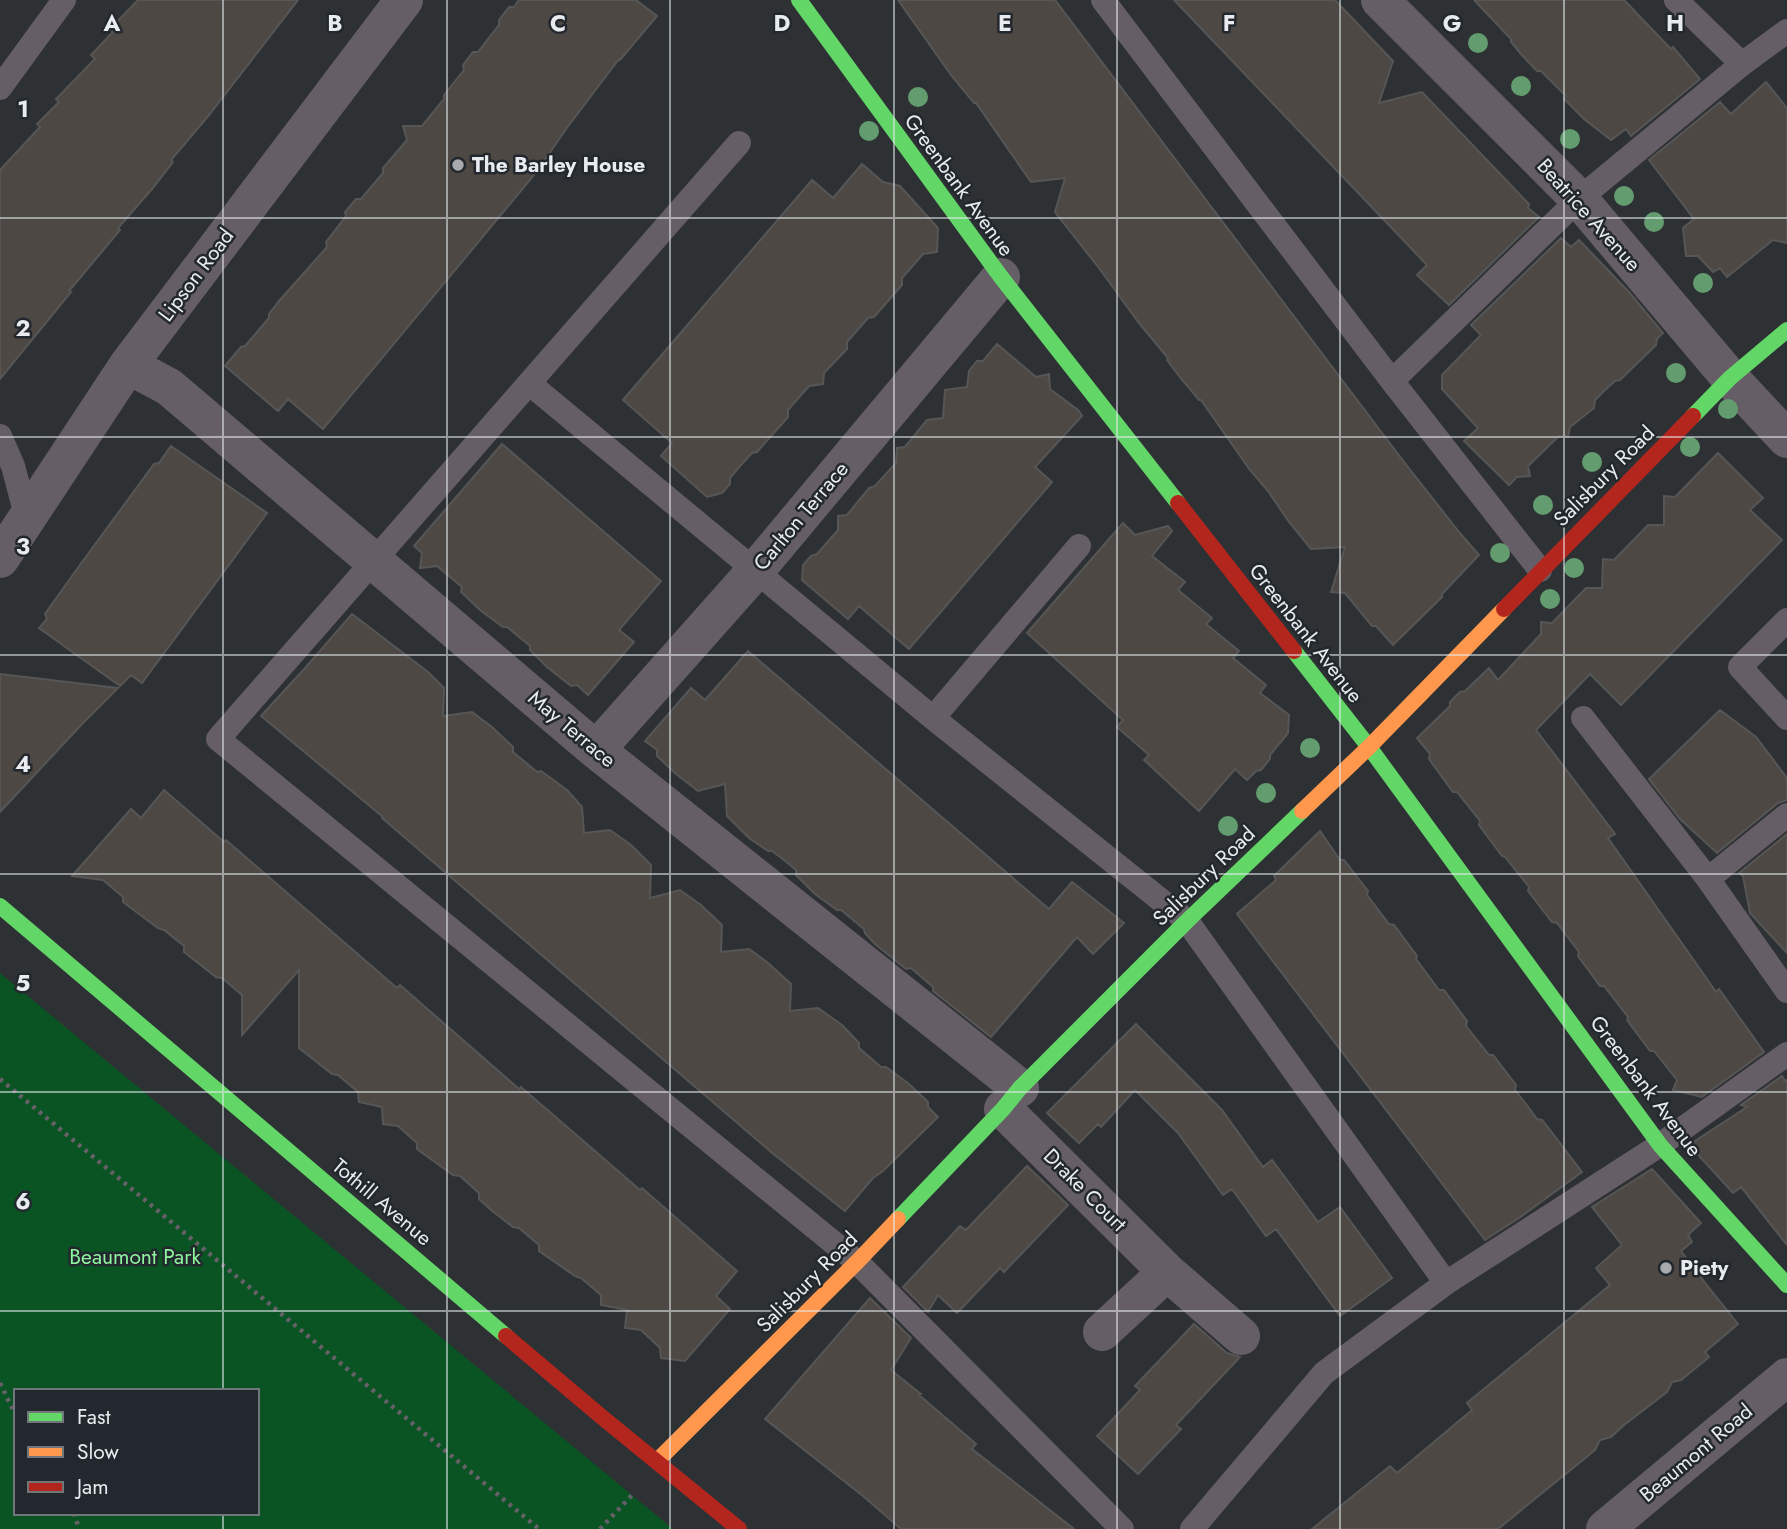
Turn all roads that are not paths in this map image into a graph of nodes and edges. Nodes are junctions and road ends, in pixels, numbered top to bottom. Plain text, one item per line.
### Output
1 (64, 0) edge
2 (404, 0) edge
3 (799, 0) edge
4 (1103, 0) edge
5 (1380, 0) edge
6 (1676, 0) edge
7 (1787, 30) edge
8 (1742, 64) junction
9 (0, 88) edge
10 (739, 143) dead end
11 (1579, 199) junction
12 (1000, 277) junction
13 (1787, 330) edge
14 (128, 365) junction
15 (1730, 378) junction
16 (1392, 381) junction
17 (530, 384) junction
18 (0, 436) edge
19 (1787, 439) edge
20 (27, 519) junction
21 (1079, 546) dead end
22 (0, 559) edge
23 (374, 562) junction
24 (1540, 570) junction
25 (755, 571) junction
26 (1787, 620) edge
27 (933, 718) junction
28 (1583, 718) dead end
29 (1787, 718) edge
30 (1369, 747) junction
31 (596, 750) junction
32 (1787, 815) edge
33 (1708, 879) junction
34 (0, 906) edge
35 (1187, 921) junction
36 (1787, 991) edge
37 (1787, 1054) edge
38 (1012, 1099) junction
39 (1660, 1145) junction
40 (857, 1262) junction
41 (1167, 1272) junction
42 (1446, 1283) junction
43 (1787, 1284) edge
44 (1102, 1332) dead end
45 (1241, 1336) dead end
46 (1787, 1377) edge
47 (657, 1461) junction
48 (739, 1529) edge
49 (1122, 1529) edge
50 (1192, 1529) edge
51 (1605, 1529) edge

1 - 9 lane
2 - 14 street, Lipson Road
3 - 12 street, Greenbank Avenue
4 - 16 lane
5 - 11 street, Beatrice Avenue
6 - 8 lane
7 - 8 lane
8 - 11 lane
10 - 17 lane
11 - 15 street, Beatrice Avenue
11 - 16 lane
12 - 25 street, Carlton Terrace
12 - 30 street, Greenbank Avenue
13 - 15 street, Salisbury Road
14 - 20 street, Lipson Road
14 - 23 street, May Terrace
15 - 19 street, Beatrice Avenue
15 - 24 street, Salisbury Road
16 - 24 lane
17 - 23 lane
17 - 25 lane
18 - 20 lane
20 - 22 street, Lipson Road
21 - 27 lane
23 - 31 street, May Terrace
23 - 40 lane
24 - 30 street, Salisbury Road
25 - 27 lane
25 - 31 street, Carlton Terrace
26 - 29 lane
27 - 35 lane
28 - 33 lane
30 - 35 street, Salisbury Road
30 - 39 street, Greenbank Avenue
31 - 38 street, May Terrace
32 - 33 lane
33 - 36 lane
34 - 47 street, Tothill Avenue
35 - 38 street, Salisbury Road
35 - 42 lane
37 - 39 lane
38 - 40 street, Salisbury Road
38 - 41 street, Drake Court
39 - 42 lane
39 - 43 street, Greenbank Avenue
40 - 47 street, Salisbury Road
40 - 49 lane
41 - 44 street
41 - 45 street, Drake Court
42 - 50 lane
46 - 51 street, Beaumont Road
47 - 48 street, Tothill Avenue

